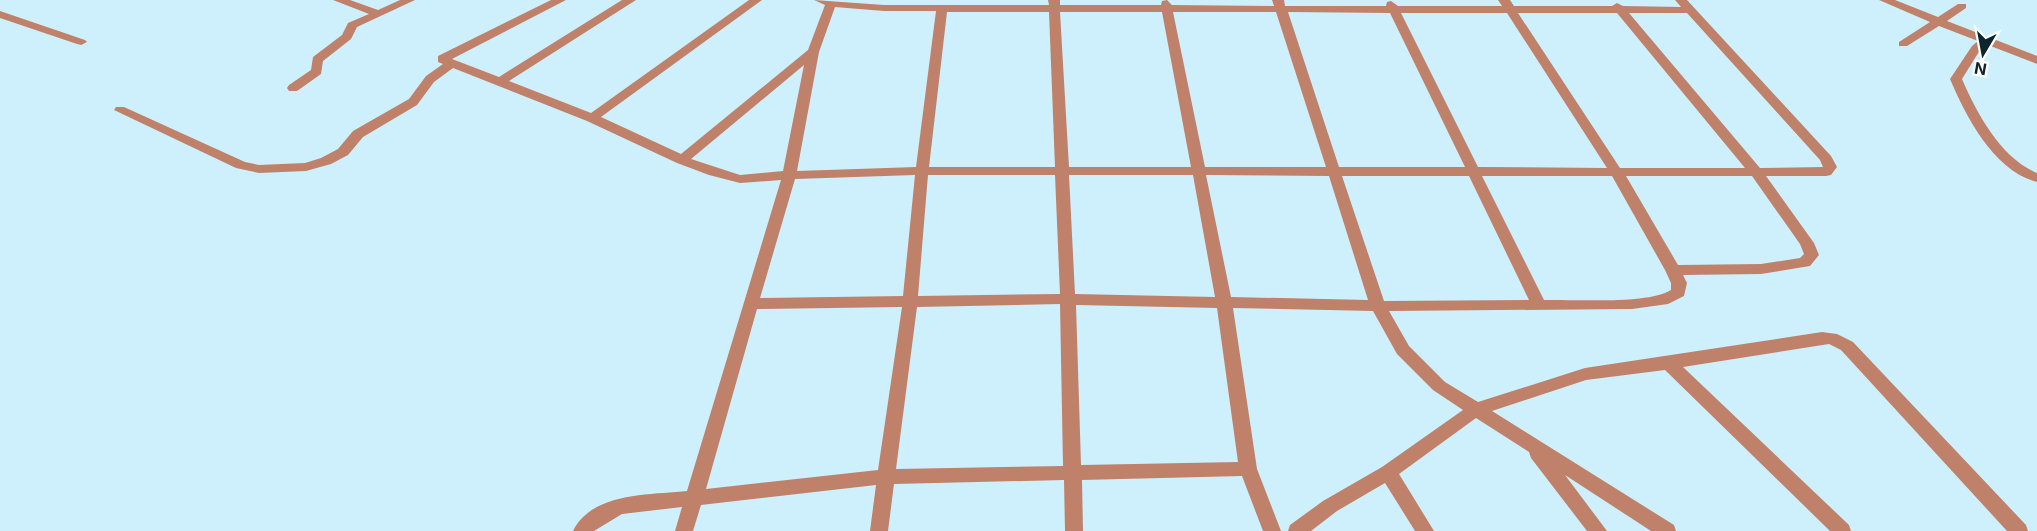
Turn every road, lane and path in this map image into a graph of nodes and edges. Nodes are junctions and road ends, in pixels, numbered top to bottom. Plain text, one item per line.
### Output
1 (339, 0) edge
2 (409, 0) edge
3 (560, 0) edge
4 (630, 0) edge
5 (756, 0) edge
6 (1885, 0) edge
7 (826, 2) edge
8 (1279, 4) edge
9 (1054, 5) edge
10 (1166, 5) edge
11 (1392, 5) edge
12 (1507, 5) edge
13 (1617, 5) edge
14 (1685, 5) edge
15 (1962, 6) dead end
16 (942, 8) junction
17 (0, 15) edge
18 (380, 15) junction
19 (1939, 22) junction
20 (1984, 40) junction
21 (81, 42) dead end
22 (1903, 44) dead end
23 (813, 52) junction
24 (2037, 60) edge
25 (452, 63) junction
26 (499, 82) junction
27 (293, 88) dead end
28 (120, 110) dead end
29 (592, 118) junction
30 (682, 159) junction
31 (922, 171) junction
32 (1061, 171) junction
33 (1200, 171) junction
34 (1334, 172) junction
35 (1756, 172) junction
36 (1475, 173) junction
37 (1617, 173) junction
38 (789, 175) junction
39 (2037, 178) edge
40 (1673, 270) junction
41 (1068, 299) junction
42 (910, 302) junction
43 (1224, 302) junction
44 (750, 304) junction
45 (1539, 305) junction
46 (1378, 306) junction
47 (1669, 363) junction
48 (1475, 410) junction
49 (1531, 445) junction
50 (1248, 469) junction
51 (1388, 472) junction
52 (1074, 475) junction
53 (886, 477) junction
54 (694, 498) junction
55 (582, 531) edge
56 (684, 531) edge
57 (879, 531) edge
58 (1074, 531) edge
59 (1272, 531) edge
60 (1297, 531) edge
61 (1425, 531) edge
62 (1598, 531) edge
63 (1667, 531) edge
64 (1842, 531) edge
65 (2019, 531) edge

1 - 18 street
2 - 18 street
3 - 25 street
4 - 26 street
5 - 29 street
6 - 19 street
7 - 16 street
7 - 23 street
8 - 10 street
8 - 11 street
8 - 34 street
9 - 10 street
9 - 16 street
9 - 32 street
10 - 33 street
11 - 12 street
11 - 36 street
12 - 13 street
12 - 37 street
13 - 14 street
13 - 35 street
14 - 35 street
15 - 19 street
16 - 31 street
17 - 21 street
18 - 27 street
19 - 20 street
19 - 22 street
20 - 24 street
20 - 39 street
23 - 30 street
23 - 38 street
25 - 26 street
25 - 28 street
26 - 29 street
29 - 30 street
30 - 38 street
31 - 32 street
31 - 38 street
31 - 42 street
32 - 33 street
32 - 41 street
33 - 34 street
33 - 43 street
34 - 36 street
34 - 46 street
35 - 37 street
35 - 40 street
36 - 37 street
36 - 45 street
37 - 40 street
38 - 44 street
40 - 45 street
41 - 42 street
41 - 43 street
41 - 52 street
42 - 44 street
42 - 53 street
43 - 46 street
43 - 50 street
44 - 54 street
45 - 46 street
46 - 48 street
47 - 48 street
47 - 64 street
47 - 65 street
48 - 49 street
48 - 51 street
49 - 62 street
49 - 63 street
50 - 52 street
50 - 59 street
51 - 60 street
51 - 61 street
52 - 53 street
52 - 58 street
53 - 54 street
53 - 57 street
54 - 55 street
54 - 56 street

